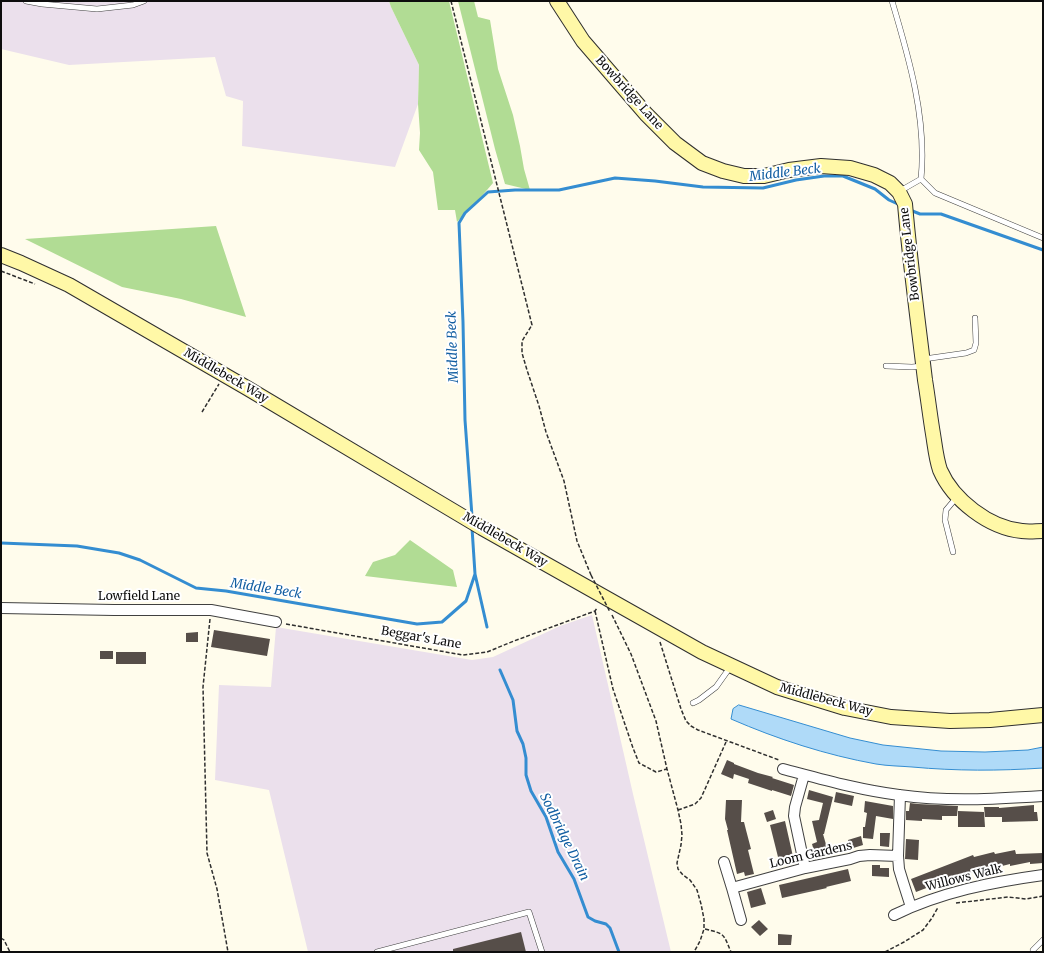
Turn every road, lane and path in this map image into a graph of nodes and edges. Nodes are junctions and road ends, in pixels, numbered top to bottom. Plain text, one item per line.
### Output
1 (26, 1) edge
2 (144, 1) edge
3 (451, 1) edge
4 (557, 1) edge
5 (892, 1) edge
6 (921, 179) junction
7 (899, 192) junction
8 (1043, 238) edge
9 (1, 255) edge
10 (974, 318) dead end
11 (923, 362) junction
12 (886, 366) dead end
13 (219, 384) dead end
14 (202, 412) dead end
15 (957, 496) junction
16 (1043, 531) edge
17 (953, 552) dead end
18 (598, 607) dead end
19 (1, 608) edge
20 (211, 610) junction
21 (595, 611) junction
22 (276, 622) joint
23 (658, 636) dead end
24 (732, 665) junction
25 (693, 703) dead end
26 (1043, 715) edge
27 (726, 741) junction
28 (781, 764) joint
29 (667, 769) junction
30 (804, 775) junction
31 (900, 795) junction
32 (1043, 796) edge
33 (678, 810) junction
34 (898, 856) junction
35 (724, 862) dead end
36 (805, 868) junction
37 (1043, 875) edge
38 (732, 888) junction
39 (1043, 896) edge
40 (952, 904) dead end
41 (911, 907) junction
42 (940, 907) dead end
43 (894, 915) dead end
44 (741, 920) dead end
45 (704, 929) junction
46 (1, 938) edge
47 (1043, 940) edge
48 (1033, 950) dead end
49 (10, 952) edge
50 (228, 952) edge
51 (377, 952) edge
52 (542, 952) edge
53 (694, 952) edge
54 (730, 952) edge
55 (885, 952) edge

1 - 2 lane
3 - 29 path, bridge
4 - 7 street, Bowbridge Lane
5 - 6 lane
6 - 7 lane
6 - 8 lane
7 - 11 street, Bowbridge Lane
9 - 24 street, Middlebeck Way
10 - 11 lane
11 - 12 lane
11 - 15 street, Bowbridge Lane
13 - 14 path
15 - 16 street, Bowbridge Lane
15 - 17 lane
18 - 21 path
19 - 20 street, Lowfield Lane
20 - 22 street, Lowfield Lane
20 - 50 path
21 - 22 path, Beggar's Lane
21 - 29 path
23 - 27 path
24 - 25 lane
24 - 26 street, Middlebeck Way
27 - 28 path
27 - 33 path
28 - 30 street
29 - 33 path
30 - 31 street
30 - 36 street
31 - 32 street
31 - 34 street
33 - 45 path
34 - 36 street, Loom Gardens
34 - 41 street
35 - 38 street
36 - 38 street, Loom Gardens
37 - 41 street, Willows Walk
38 - 44 street
39 - 40 path
41 - 43 street, Willows Walk
42 - 55 path
45 - 53 path
45 - 54 path
46 - 49 path
47 - 48 lane
51 - 52 lane

